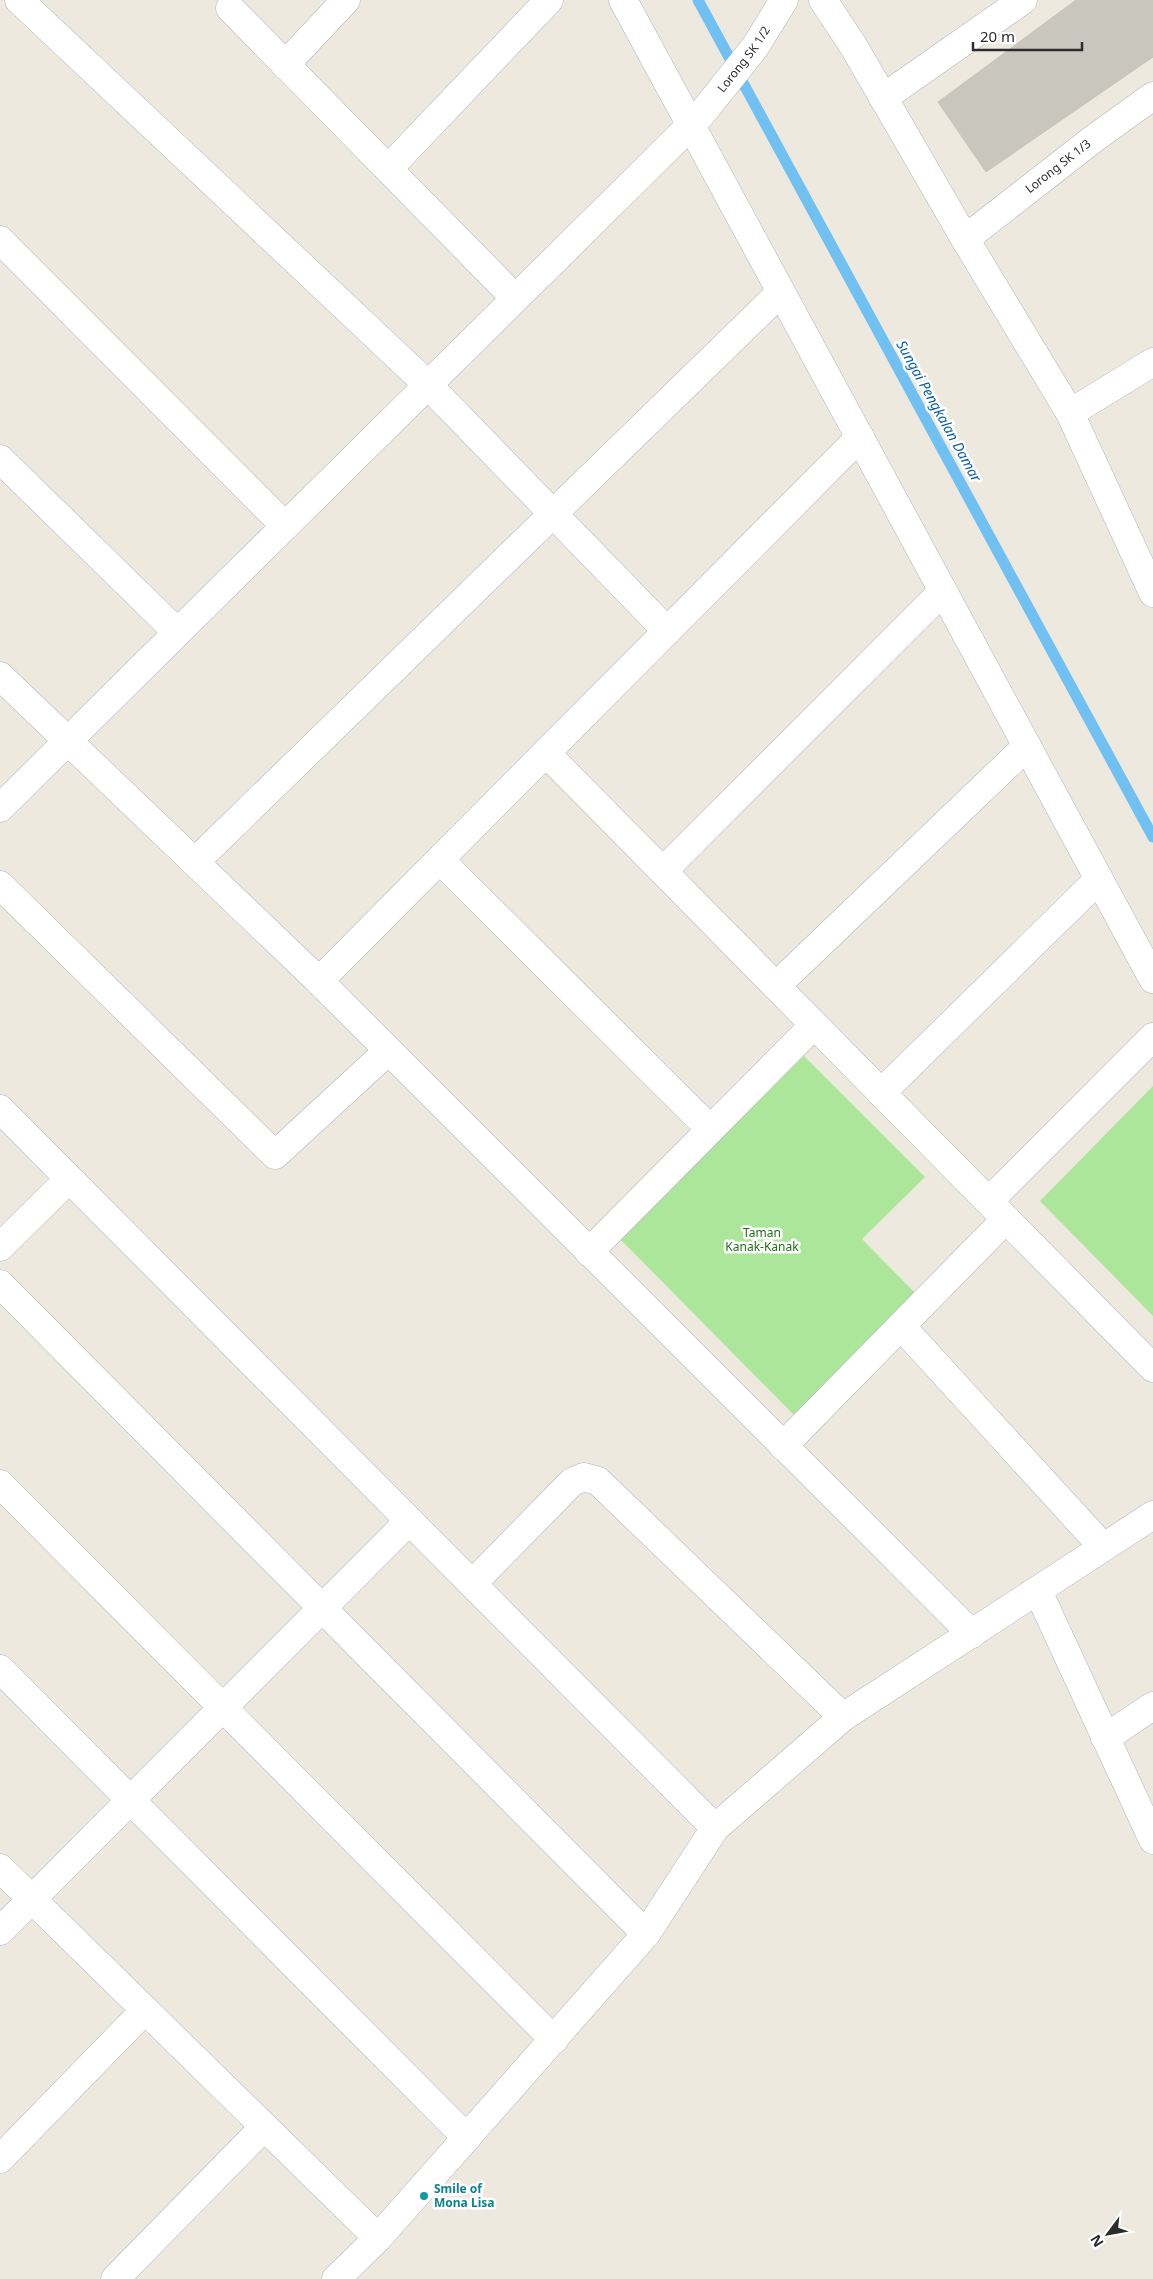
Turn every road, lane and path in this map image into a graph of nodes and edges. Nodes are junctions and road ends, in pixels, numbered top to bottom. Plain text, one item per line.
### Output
1 (19, 0) edge
2 (346, 0) edge
3 (549, 0) edge
4 (623, 0) edge
5 (784, 0) edge
6 (823, 0) edge
7 (1023, 0) edge
8 (230, 8) dead end
9 (285, 65) junction
10 (1153, 96) edge
11 (883, 98) junction
12 (695, 120) junction
13 (388, 169) junction
14 (965, 239) junction
15 (0, 240) edge
16 (781, 292) junction
17 (515, 298) junction
18 (1153, 362) edge
19 (427, 384) junction
20 (1070, 413) junction
21 (860, 437) junction
22 (0, 459) edge
23 (553, 513) junction
24 (285, 526) junction
25 (943, 591) junction
26 (1153, 592) edge
27 (667, 631) junction
28 (177, 632) junction
29 (0, 676) edge
30 (68, 742) junction
31 (1027, 746) junction
32 (546, 753) junction
33 (0, 808) edge
34 (440, 860) junction
35 (196, 861) junction
36 (663, 872) junction
37 (1099, 879) junction
38 (0, 885) edge
39 (1153, 979) edge
40 (319, 981) junction
41 (776, 986) junction
42 (814, 1025) junction
43 (1153, 1037) edge
44 (388, 1051) junction
45 (881, 1093) junction
46 (0, 1109) edge
47 (710, 1129) junction
48 (69, 1179) junction
49 (997, 1210) junction
50 (0, 1248) edge
51 (589, 1252) junction
52 (0, 1284) edge
53 (901, 1326) junction
54 (1153, 1368) edge
55 (783, 1446) junction
56 (0, 1484) edge
57 (1153, 1514) edge
58 (409, 1521) junction
59 (1103, 1547) junction
60 (472, 1584) junction
61 (1038, 1591) junction
62 (322, 1608) junction
63 (972, 1634) junction
64 (0, 1669) edge
65 (1153, 1706) edge
66 (222, 1707) junction
67 (843, 1717) junction
68 (1105, 1738) junction
69 (130, 1799) junction
70 (715, 1828) junction
71 (1153, 1840) edge
72 (0, 1868) edge
73 (31, 1898) junction
74 (0, 1930) edge
75 (646, 1934) junction
76 (145, 2010) junction
77 (554, 2040) junction
78 (264, 2127) junction
79 (467, 2138) junction
80 (0, 2159) edge
81 (378, 2238) junction
82 (115, 2279) edge
83 (336, 2279) edge

1 - 19 street
2 - 9 street
3 - 13 street
4 - 12 street
5 - 12 street, Lorong SK 1/2
6 - 11 street
7 - 11 street
8 - 9 street
9 - 13 street
10 - 14 street, Lorong SK 1/3
11 - 14 street
12 - 16 street
12 - 17 street, Lorong SK 1/2
13 - 17 street
14 - 20 street
15 - 24 street
16 - 21 street
16 - 23 street
17 - 19 street, Lorong SK 1/2
18 - 20 street
19 - 23 street
19 - 24 street, Lorong SK 1/2
20 - 26 street
21 - 25 street
21 - 27 street
22 - 28 street
23 - 27 street
23 - 35 street
24 - 28 street, Lorong SK 1/2
25 - 31 street
25 - 36 street
27 - 32 street
28 - 30 street, Lorong SK 1/2
29 - 30 street
30 - 33 street, Lorong SK 1/2
30 - 35 street
31 - 37 street
31 - 41 street
32 - 34 street
32 - 36 street
34 - 40 street
34 - 47 street
35 - 40 street
36 - 41 street
37 - 39 street
37 - 45 street
38 - 44 street
40 - 44 street
41 - 42 street
42 - 45 street
42 - 47 street
43 - 49 street
44 - 51 street
45 - 49 street
46 - 48 street
47 - 51 street
48 - 50 street
48 - 58 street
49 - 53 street
49 - 54 street
51 - 55 street
52 - 62 street
53 - 55 street
53 - 59 street
55 - 63 street
56 - 66 street
57 - 59 street
58 - 60 street
58 - 62 street
59 - 61 street
60 - 67 street
60 - 70 street
61 - 63 street
61 - 68 street
62 - 66 street
62 - 75 street
63 - 67 street
64 - 69 street
65 - 68 street
66 - 69 street
66 - 77 street
67 - 70 street
68 - 71 street
69 - 73 street
69 - 79 street
70 - 75 street
72 - 73 street
73 - 74 street
73 - 76 street
75 - 77 street
76 - 78 street
76 - 80 street
77 - 79 street
78 - 81 street
78 - 82 street
79 - 81 street
81 - 83 street

